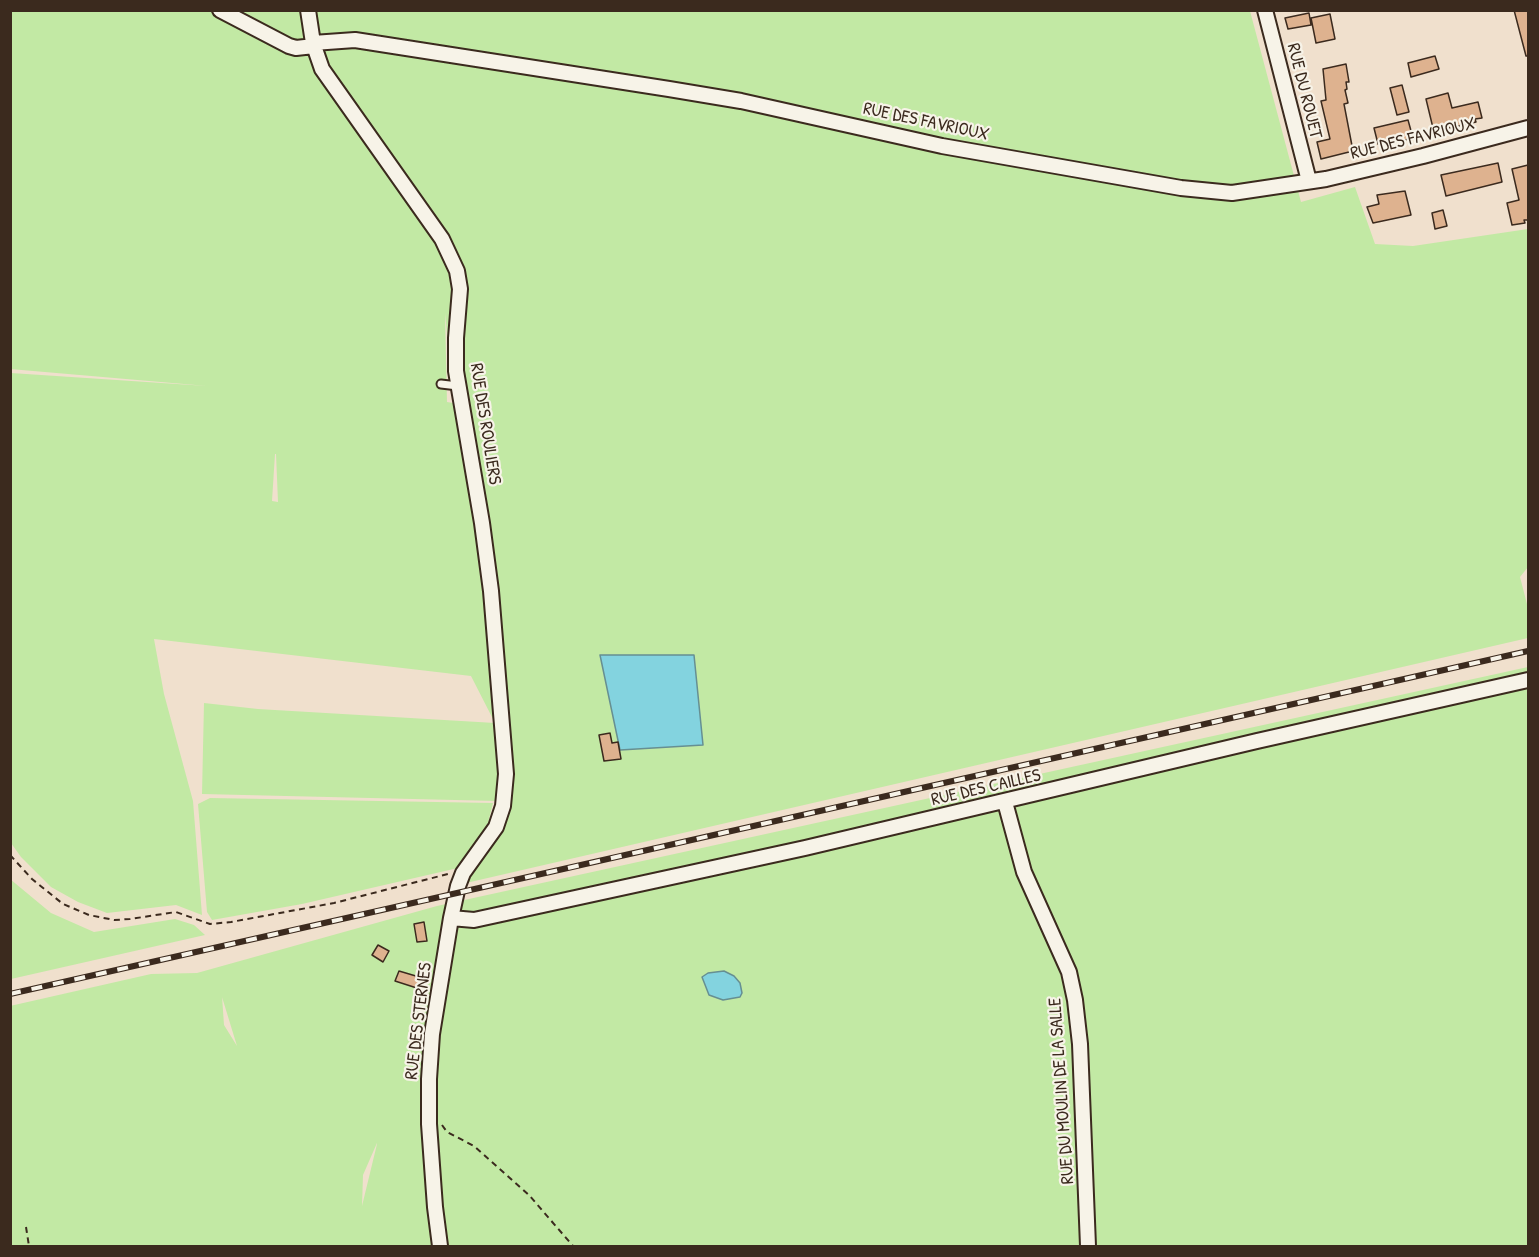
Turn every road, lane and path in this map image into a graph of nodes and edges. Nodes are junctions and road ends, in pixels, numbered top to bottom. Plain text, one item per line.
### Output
1 (220, 10) edge
2 (308, 10) edge
3 (1265, 10) edge
4 (313, 45) junction
5 (1528, 128) edge
6 (1309, 182) junction
7 (441, 384) dead end
8 (458, 386) junction
9 (1528, 680) edge
10 (1005, 802) junction
11 (10, 855) edge
12 (463, 873) junction
13 (451, 918) junction
14 (441, 1120) dead end
15 (26, 1227) dead end
16 (29, 1246) edge
17 (440, 1246) edge
18 (573, 1246) edge
19 (1088, 1246) edge

1 - 4 street, RUE DES FAVRIOUX
2 - 4 street, RUE DES ROULIERS
3 - 6 street, RUE DU ROUET
4 - 6 street, RUE DES FAVRIOUX
4 - 8 street, RUE DES ROULIERS
5 - 6 street, RUE DES FAVRIOUX
7 - 8 lane
8 - 12 street, RUE DES ROULIERS
9 - 10 street, RUE DES CAILLES
10 - 13 street, RUE DES CAILLES
10 - 19 street, RUE DU MOULIN DE LA SALLE
11 - 12 path
12 - 13 street, RUE DES STERNES
13 - 17 street, RUE DES STERNES
14 - 18 path
15 - 16 path

